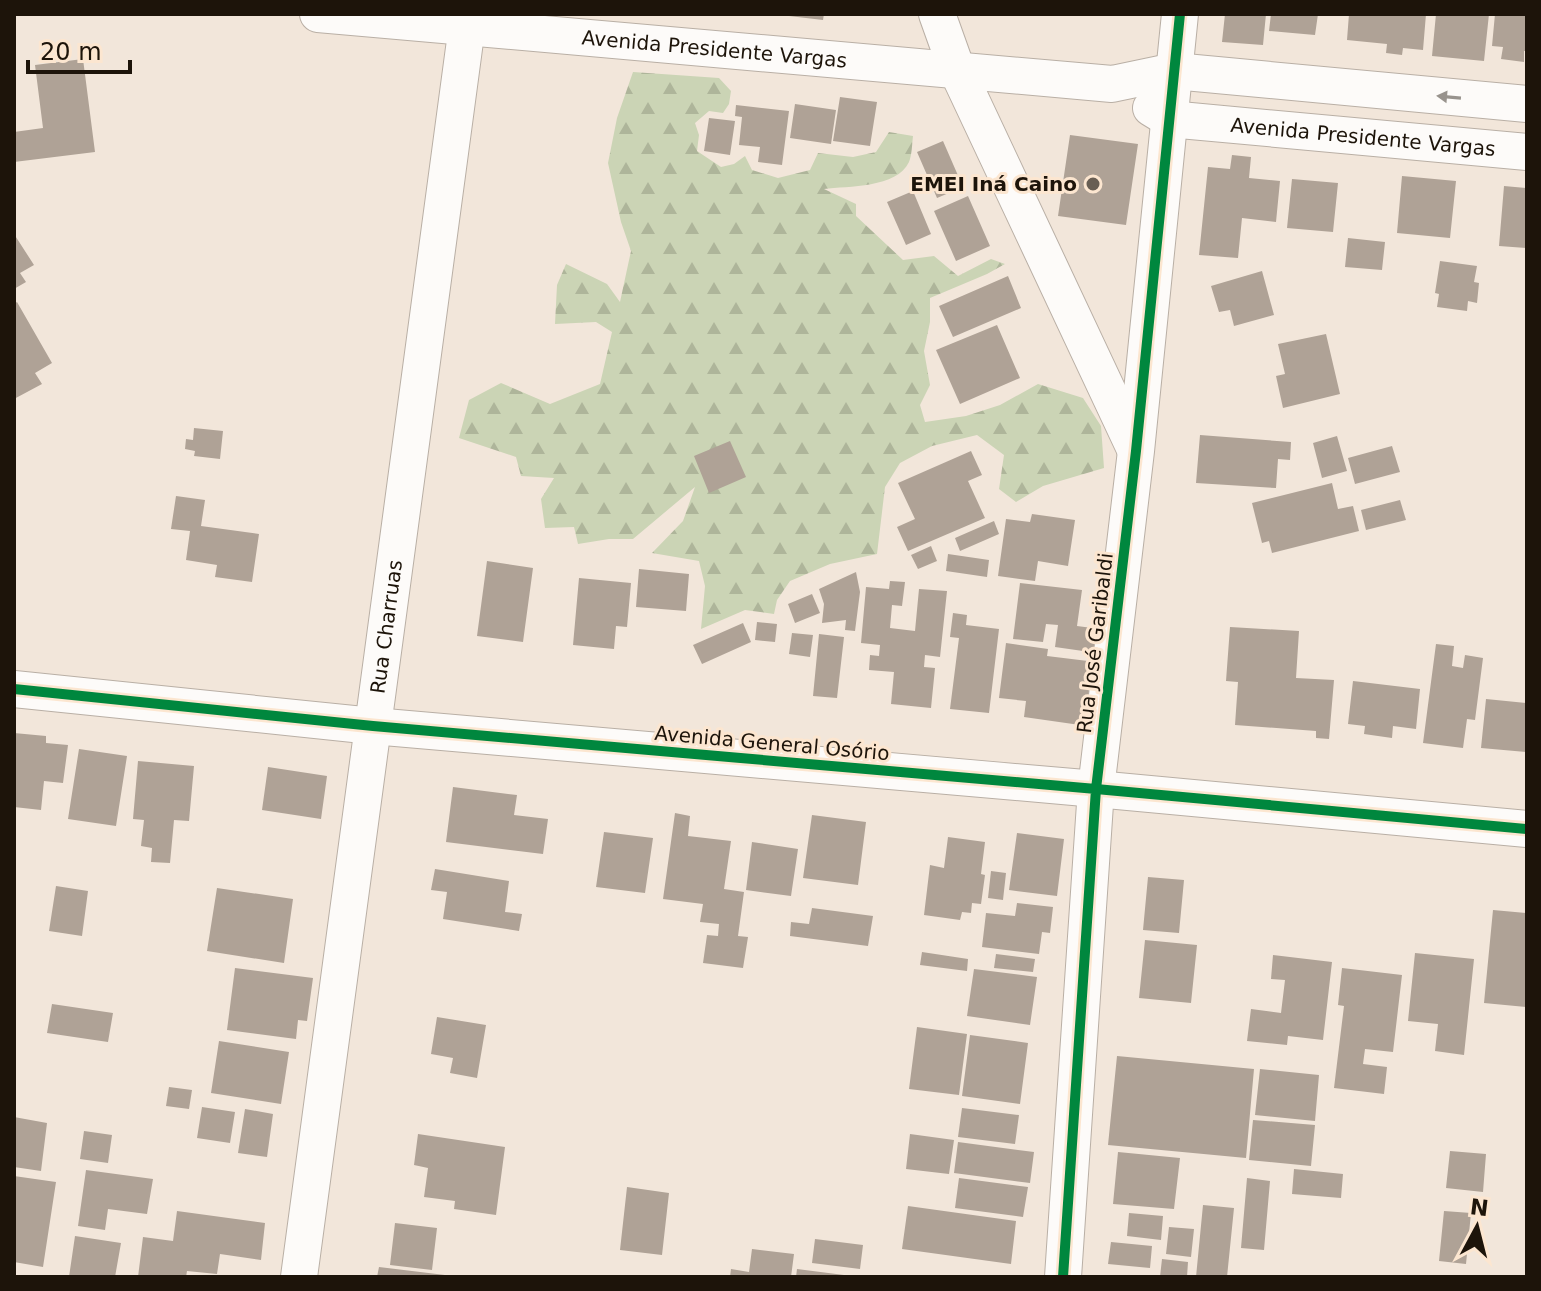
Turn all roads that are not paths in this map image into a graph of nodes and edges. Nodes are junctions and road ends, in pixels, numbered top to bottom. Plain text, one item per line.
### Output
1 (318, 14) edge
2 (937, 14) edge
3 (1180, 14) edge
4 (467, 26) junction
5 (957, 70) junction
6 (1174, 71) junction
7 (1112, 84) junction
8 (1527, 104) edge
9 (1169, 119) junction
10 (1527, 152) edge
11 (1136, 451) junction
12 (14, 689) edge
13 (373, 726) junction
14 (1096, 789) junction
15 (1527, 829) edge
16 (299, 1277) edge
17 (1063, 1277) edge

1 - 4 street, Avenida Presidente Vargas
2 - 5 street
3 - 6 street, Rua José Garibaldi
4 - 5 street, Avenida Presidente Vargas
4 - 13 street, Rua Charruas
5 - 7 street, Avenida Presidente Vargas
5 - 11 street
6 - 7 street, Avenida Presidente Vargas
8 -> 6 street, Avenida Presidente Vargas
6 - 9 street, Rua José Garibaldi
7 - 9 street, Avenida Presidente Vargas
9 - 10 street, Avenida Presidente Vargas
9 - 11 street, Rua José Garibaldi
11 - 14 street, Rua José Garibaldi
12 - 13 street, Avenida General Osório
13 - 14 street, Avenida General Osório
13 - 16 street, Rua Charruas
14 - 15 street, Avenida General Osório
14 - 17 street, Rua José Garibaldi

